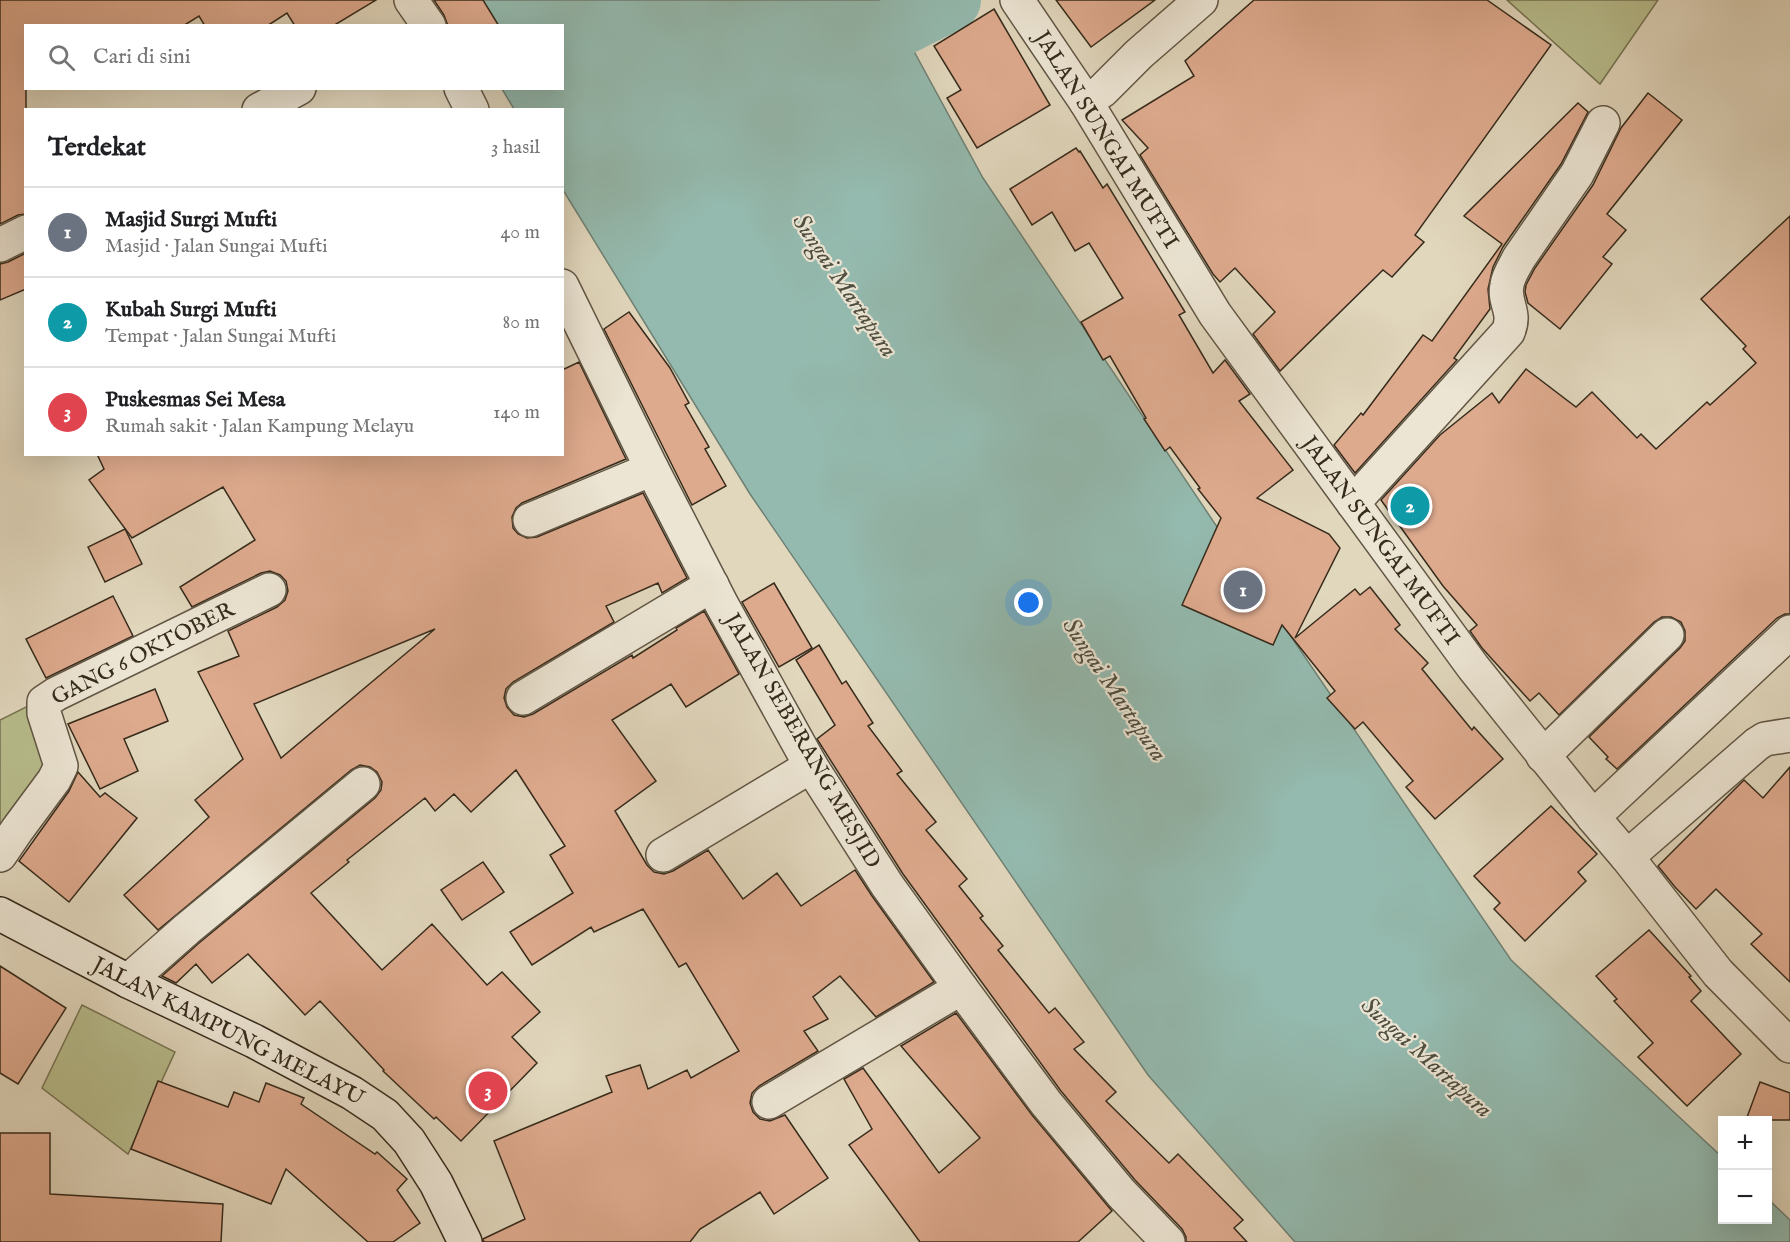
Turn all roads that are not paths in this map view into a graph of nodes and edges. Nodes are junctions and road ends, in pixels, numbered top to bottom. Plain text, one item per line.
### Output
1 (1017, 0) edge
2 (1201, 0) edge
3 (295, 90) edge
4 (462, 90) edge
5 (1086, 102) junction
6 (263, 108) edge
7 (471, 108) edge
8 (1603, 123) dead end
9 (24, 233) edge
10 (0, 245) edge
11 (564, 290) edge
12 (652, 469) junction
13 (1353, 504) junction
14 (530, 520) dead end
15 (712, 585) junction
16 (269, 591) dead end
17 (1790, 632) edge
18 (1667, 635) dead end
19 (523, 698) dead end
20 (1790, 735) edge
21 (1543, 756) junction
22 (811, 766) junction
23 (363, 784) dead end
24 (1593, 817) junction
25 (0, 855) edge
26 (663, 855) dead end
27 (1627, 857) junction
28 (0, 915) edge
29 (128, 981) junction
30 (960, 988) junction
31 (1790, 1046) edge
32 (769, 1102) dead end
33 (465, 1242) edge
34 (1168, 1242) edge

1 - 5 street, JALAN SUNGAI MUFTI
2 - 5 street
3 - 6 street
4 - 7 street
5 - 13 street, JALAN SUNGAI MUFTI
8 - 13 street
9 - 10 street
11 - 12 street, JALAN SEBERANG MESJID
12 - 14 street
12 - 15 street, JALAN SEBERANG MESJID
13 - 21 street, JALAN SUNGAI MUFTI
15 - 19 street
15 - 22 street, JALAN SEBERANG MESJID
16 - 25 street, GANG 6 OKTOBER
17 - 24 street
18 - 21 street
20 - 27 street
21 - 24 street, JALAN SUNGAI MUFTI
22 - 26 street
22 - 30 street, JALAN SEBERANG MESJID
23 - 29 street
24 - 27 street, JALAN SUNGAI MUFTI
27 - 31 street, JALAN SUNGAI MUFTI
28 - 29 street, JALAN KAMPUNG MELAYU
29 - 33 street, JALAN KAMPUNG MELAYU
30 - 32 street
30 - 34 street, JALAN SEBERANG MESJID

